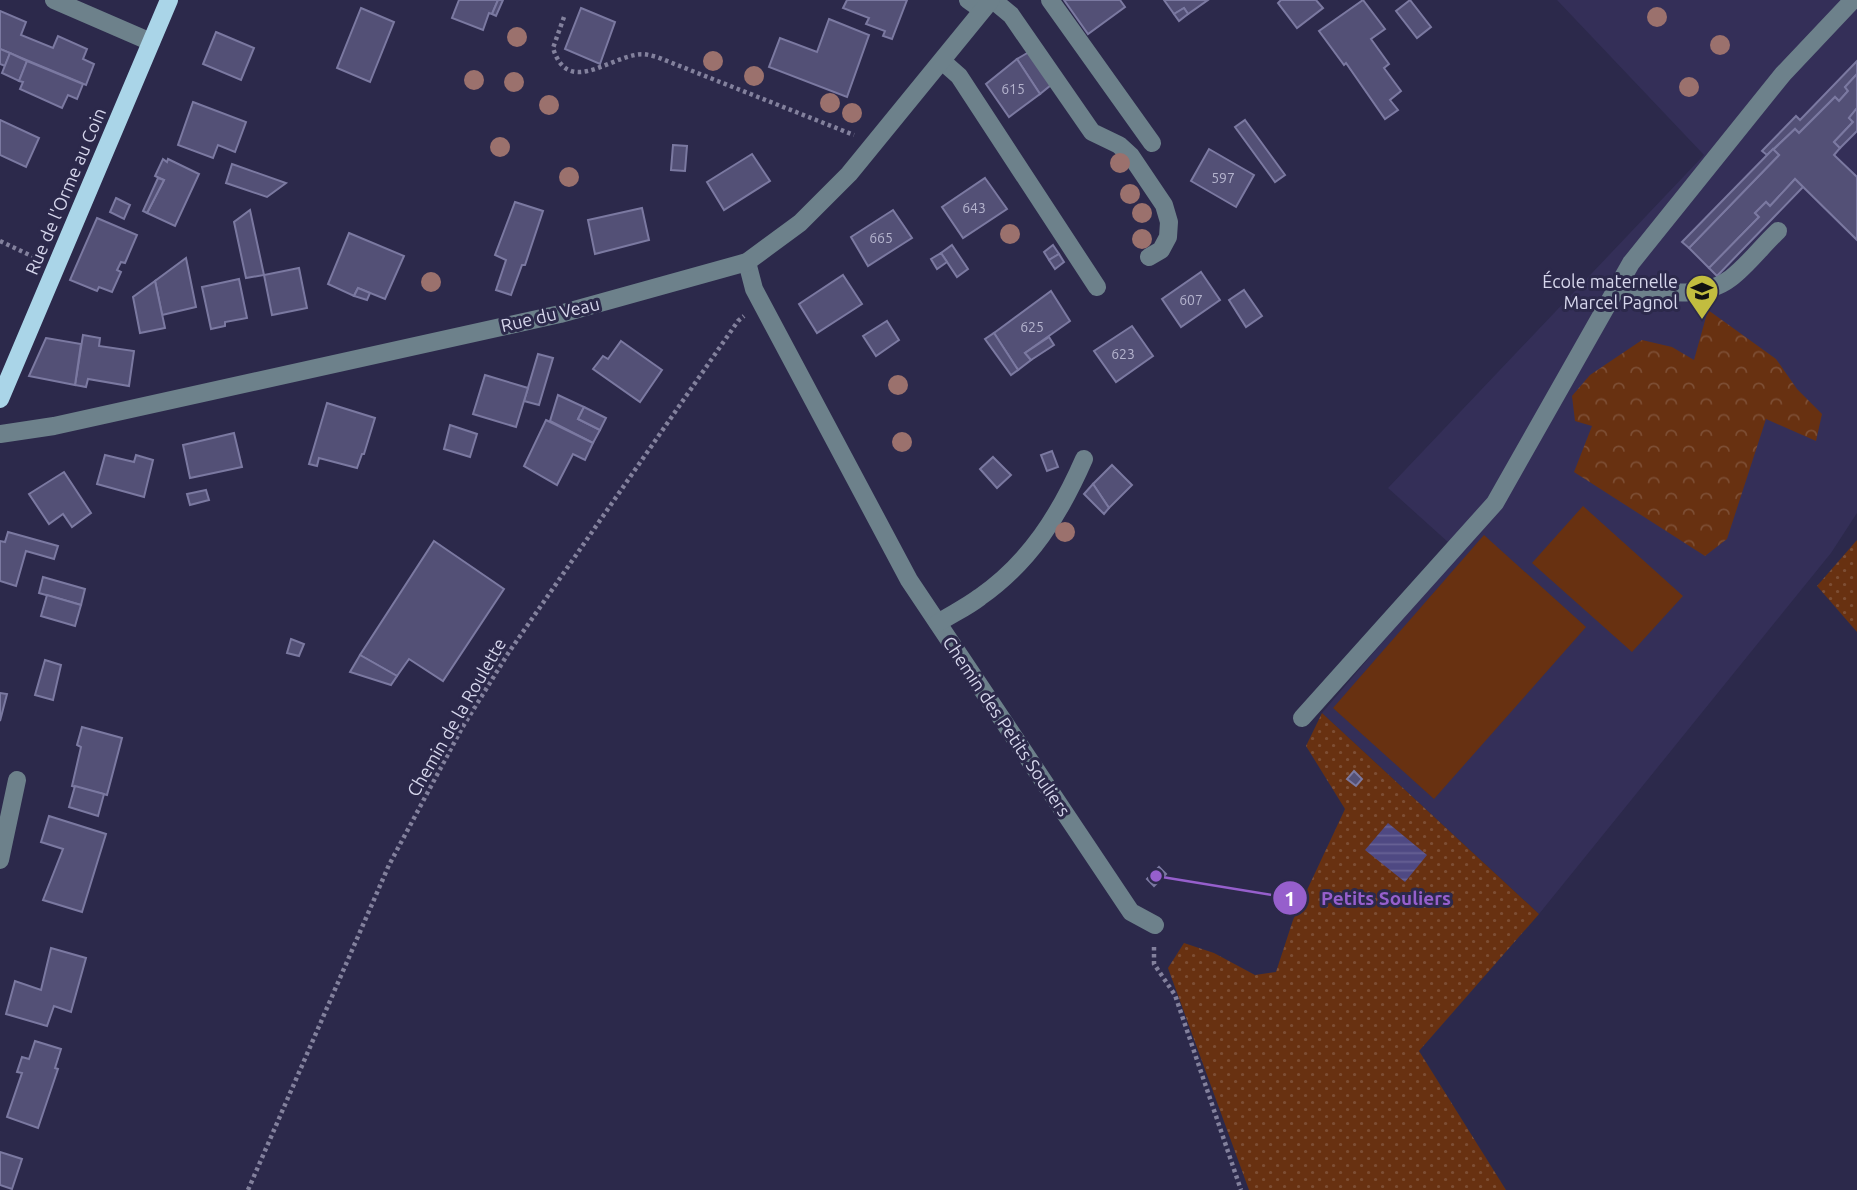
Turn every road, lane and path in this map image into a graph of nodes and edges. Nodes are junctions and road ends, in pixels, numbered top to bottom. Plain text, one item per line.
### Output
1 (54, 0) edge
2 (169, 0) edge
3 (1050, 0) edge
4 (1853, 0) edge
5 (984, 2) edge
6 (564, 17) dead end
7 (151, 42) junction
8 (942, 61) junction
9 (1152, 143) dead end
10 (871, 148) junction
11 (1778, 231) dead end
12 (0, 241) edge
13 (1149, 257) dead end
14 (747, 262) junction
15 (55, 268) junction
16 (1618, 285) junction
17 (1097, 287) dead end
18 (761, 302) junction
19 (0, 399) edge
20 (0, 433) edge
21 (1084, 459) dead end
22 (937, 623) junction
23 (1302, 718) dead end
24 (17, 780) dead end
25 (0, 860) edge
26 (1155, 925) joint
27 (248, 1190) edge
28 (1241, 1190) edge

1 - 7 street
2 - 7 main road, Rue de l'Orme au Coin
3 - 9 street
4 - 16 street
5 - 8 street, Rue du Veau
5 - 13 street
6 - 10 path
7 - 15 main road, Rue de l'Orme au Coin
8 - 10 street, Rue du Veau
8 - 17 street
10 - 14 street, Rue du Veau
11 - 16 street
12 - 15 path
14 - 18 street, Chemin des Petits Souliers
14 - 20 street, Rue du Veau
15 - 19 main road, Rue de l'Orme au Coin
16 - 23 street
18 - 22 street, Chemin des Petits Souliers
18 - 27 path, Chemin de la Roulette
21 - 22 street
22 - 26 street, Chemin des Petits Souliers
24 - 25 street
26 - 28 path

